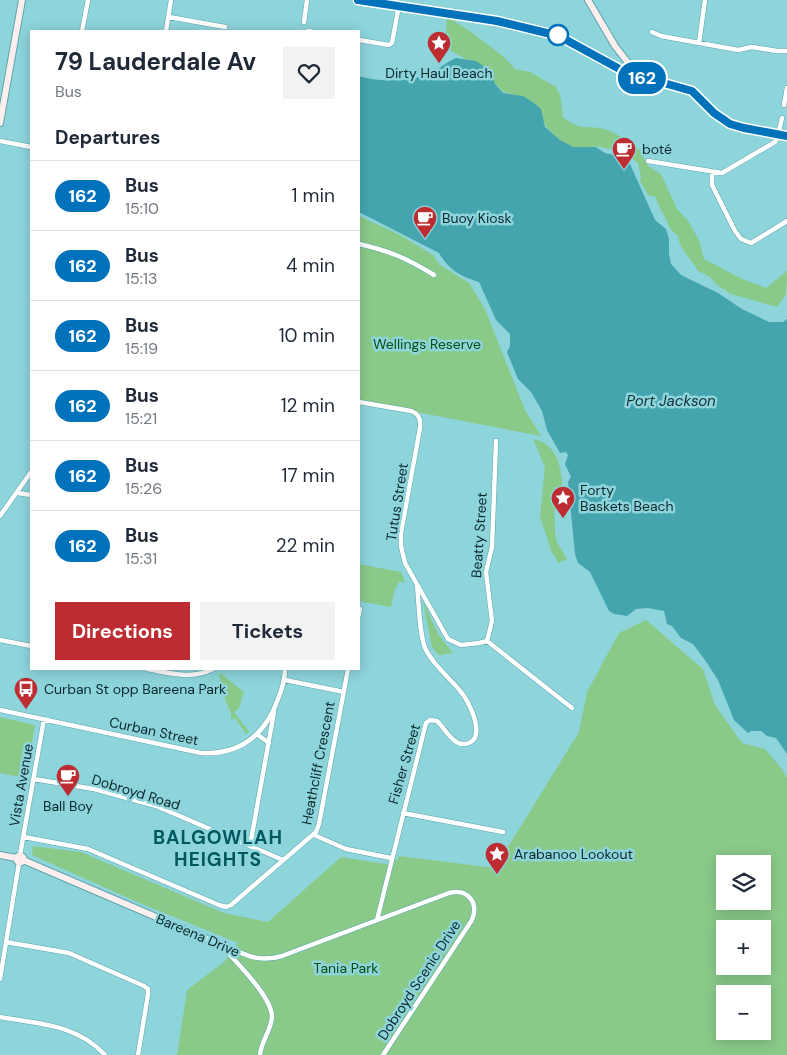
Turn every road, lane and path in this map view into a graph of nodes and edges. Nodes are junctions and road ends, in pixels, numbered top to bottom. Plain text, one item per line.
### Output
1 (22, 0) edge
2 (88, 0) edge
3 (171, 0) edge
4 (307, 0) edge
5 (358, 0) edge
6 (588, 0) edge
7 (705, 0) edge
8 (377, 1) edge
9 (399, 5) junction
10 (168, 17) junction
11 (304, 22) dead end
12 (225, 27) dead end
13 (82, 30) edge
14 (166, 30) edge
15 (652, 32) dead end
16 (360, 40) edge
17 (699, 43) junction
18 (787, 51) edge
19 (634, 75) junction
20 (787, 88) edge
21 (784, 105) dead end
22 (782, 118) dead end
23 (0, 123) edge
24 (778, 135) junction
25 (787, 136) edge
26 (0, 141) edge
27 (30, 147) edge
28 (648, 161) dead end
29 (712, 172) junction
30 (787, 221) edge
31 (360, 244) edge
32 (434, 275) dead end
33 (360, 402) edge
34 (496, 441) dead end
35 (30, 474) edge
36 (18, 493) junction
37 (30, 495) edge
38 (0, 516) edge
39 (417, 585) junction
40 (0, 640) edge
41 (487, 641) junction
42 (30, 646) edge
43 (152, 670) edge
44 (210, 670) edge
45 (285, 670) edge
46 (348, 670) edge
47 (285, 680) junction
48 (344, 692) junction
49 (572, 708) dead end
50 (0, 710) edge
51 (274, 711) junction
52 (44, 719) junction
53 (258, 735) junction
54 (269, 743) junction
55 (34, 779) junction
56 (402, 813) junction
57 (503, 832) dead end
58 (314, 834) junction
59 (24, 837) junction
60 (250, 846) junction
61 (0, 855) edge
62 (391, 858) junction
63 (20, 859) junction
64 (284, 860) junction
65 (377, 920) junction
66 (6, 942) junction
67 (219, 944) junction
68 (238, 952) junction
69 (234, 959) junction
70 (0, 979) edge
71 (0, 1017) edge
72 (105, 1055) edge
73 (138, 1055) edge
74 (260, 1055) edge
75 (383, 1055) edge

1 - 23 street
2 - 13 street
3 - 10 street
4 - 11 street
5 - 8 street
6 - 19 street
7 - 17 street
8 - 9 street
9 - 16 street
9 - 19 street
10 - 12 street
10 - 14 street
15 - 17 street
17 - 18 street
19 - 24 street
20 - 21 street
22 - 24 street
24 - 25 street
24 - 29 street
26 - 27 street
28 - 29 street
29 - 30 street
31 - 32 street
33 - 39 street, Tutus Street
34 - 41 street, Beatty Street
35 - 36 street
36 - 37 street
36 - 38 street
39 - 41 street, Tutus Street
39 - 56 street, Fisher Street
40 - 42 street
41 - 49 street
43 - 44 street
45 - 47 street, Curban Street
46 - 48 street, Heathcliff Crescent
47 - 48 street
47 - 51 street, Curban Street
48 - 58 street, Heathcliff Crescent
50 - 52 street, Curban Street
51 - 53 street, Curban Street
51 - 54 street
52 - 53 street, Curban Street
52 - 55 street, Vista Avenue
53 - 54 street
54 - 60 street
55 - 59 street, Vista Avenue
55 - 60 street, Dobroyd Road
56 - 57 street
56 - 62 street, Fisher Street
58 - 62 street
58 - 64 street, Heathcliff Crescent
59 - 63 street, Vista Avenue
59 - 64 street, Heathcliff Crescent
60 - 64 street, Dobroyd Road
61 - 63 street, Bareena Drive
62 - 65 street, Fisher Street
63 - 66 street, Vista Avenue
63 - 67 street, Bareena Drive
65 - 68 street, Bareena Drive
65 - 75 street, Dobroyd Scenic Drive
66 - 70 street, Vista Avenue
66 - 73 street
67 - 68 street, Bareena Drive
67 - 69 street
68 - 69 street
69 - 74 street
71 - 72 street

